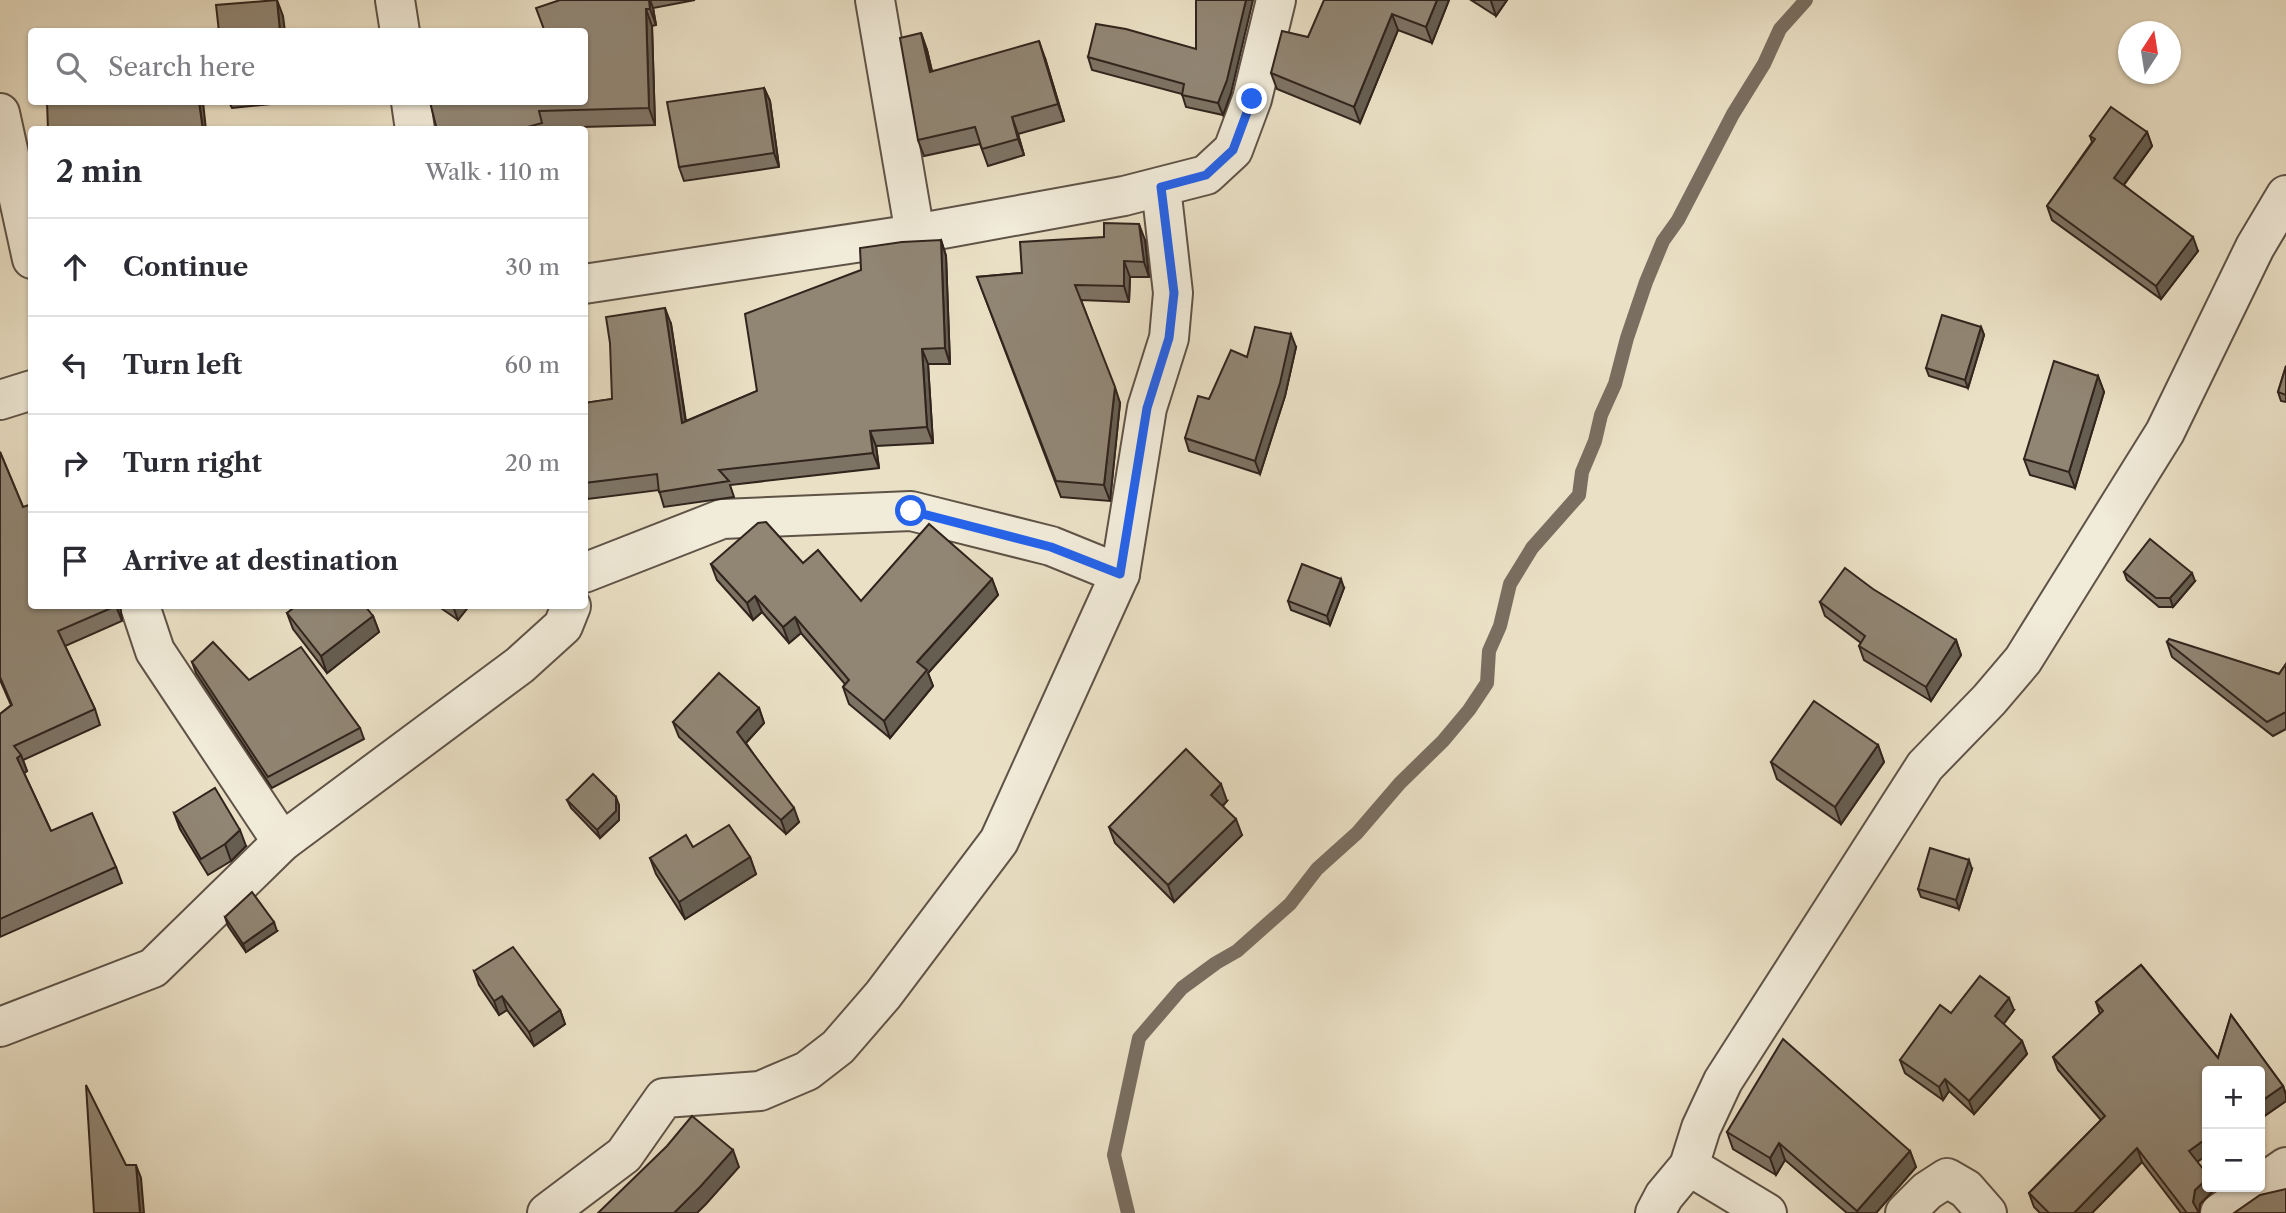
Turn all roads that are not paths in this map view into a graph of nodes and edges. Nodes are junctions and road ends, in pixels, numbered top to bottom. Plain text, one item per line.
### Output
1 (395, 0) edge
2 (875, 0) edge
3 (1276, 0) edge
4 (399, 28) edge
5 (411, 105) edge
6 (0, 113) edge
7 (414, 126) edge
8 (1161, 187) junction
9 (2286, 195) edge
10 (915, 234) junction
11 (28, 241) edge
12 (588, 283) edge
13 (28, 391) edge
14 (0, 400) edge
15 (588, 571) edge
16 (1120, 574) junction
17 (140, 609) edge
18 (570, 609) edge
19 (282, 842) junction
20 (0, 1027) edge
21 (1689, 1166) junction
22 (2286, 1167) edge
23 (2265, 1182) edge
24 (2250, 1192) edge
25 (547, 1213) edge
26 (1655, 1213) edge
27 (1767, 1213) edge
28 (1905, 1213) edge
29 (1987, 1213) edge
30 (2220, 1213) edge

1 - 4 street
2 - 10 street
3 - 8 street
5 - 7 street
6 - 11 street
8 - 10 street
8 - 16 street
9 - 21 street
10 - 12 street
13 - 14 street
15 - 16 street
16 - 25 street
17 - 19 street
18 - 19 street
19 - 20 street
21 - 26 street
21 - 27 street
22 - 23 street
24 - 30 street
28 - 29 street

